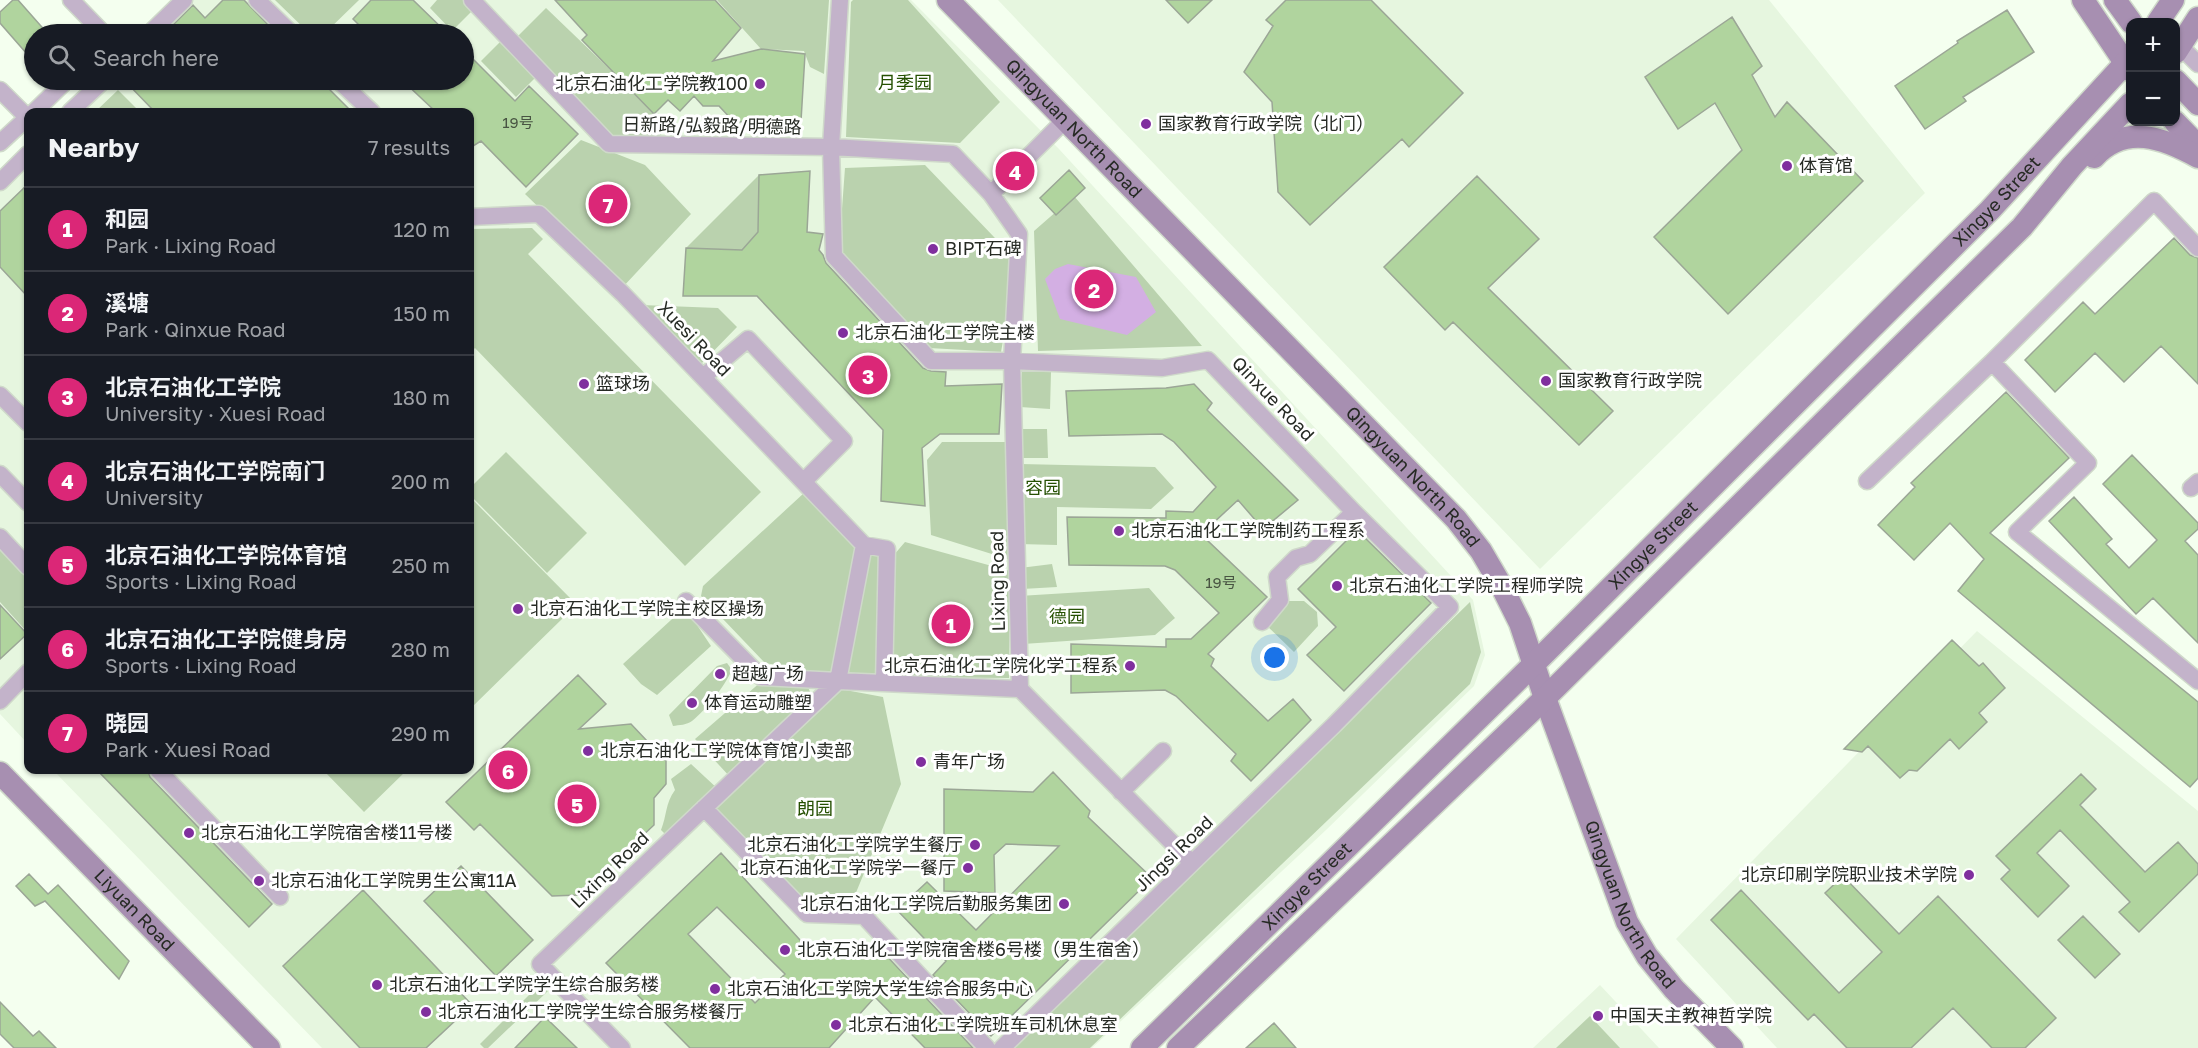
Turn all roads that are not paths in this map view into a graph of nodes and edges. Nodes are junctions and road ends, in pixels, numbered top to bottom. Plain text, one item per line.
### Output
1 (71, 0) edge
2 (184, 0) edge
3 (257, 0) edge
4 (472, 0) edge
5 (840, 0) edge
6 (948, 0) edge
7 (2083, 0) edge
8 (2115, 0) edge
9 (2173, 0) edge
10 (2128, 18) edge
11 (2161, 18) edge
12 (2198, 18) edge
13 (94, 24) edge
14 (159, 24) edge
15 (282, 24) edge
16 (2180, 46) edge
17 (2180, 50) edge
18 (2126, 60) edge
19 (2198, 64) edge
20 (2126, 67) edge
21 (2180, 86) edge
22 (0, 90) edge
23 (57, 90) edge
24 (93, 90) edge
25 (349, 90) edge
26 (2198, 104) edge
27 (38, 108) edge
28 (74, 108) edge
29 (368, 108) edge
30 (2126, 108) edge
31 (24, 114) edge
32 (1065, 120) junction
33 (24, 122) edge
34 (2179, 126) edge
35 (0, 143) edge
36 (2198, 146) edge
37 (831, 147) junction
38 (2198, 157) edge
39 (24, 158) edge
40 (0, 182) edge
41 (991, 194) junction
42 (474, 214) edge
43 (2022, 227) junction
44 (2198, 248) edge
45 (1012, 361) junction
46 (1992, 362) junction
47 (703, 377) junction
48 (0, 394) edge
49 (24, 419) edge
50 (0, 474) edge
51 (1867, 481) dead end
52 (804, 482) junction
53 (24, 500) edge
54 (1354, 512) junction
55 (0, 537) edge
56 (864, 545) junction
57 (24, 563) edge
58 (686, 601) dead end
59 (1263, 622) dead end
60 (1535, 663) junction
61 (24, 676) edge
62 (838, 681) junction
63 (2198, 681) edge
64 (884, 683) junction
65 (1020, 689) junction
66 (1545, 698) junction
67 (0, 701) edge
68 (1163, 751) dead end
69 (0, 773) edge
70 (162, 774) edge
71 (1121, 792) junction
72 (704, 808) junction
73 (1192, 863) junction
74 (280, 897) dead end
75 (269, 1048) edge
76 (622, 1048) edge
77 (987, 1048) edge
78 (1002, 1048) edge
79 (1142, 1048) edge
80 (1178, 1048) edge
81 (1732, 1048) edge

1 - 13 street
2 - 14 street
3 - 15 street
4 - 37 street, 日新路/弘毅路/明德路
5 - 37 street
6 - 32 main road, Qingyuan North Road
7 - 18 main road
8 - 10 main road
9 - 11 main road
12 - 16 main road
17 - 19 street
20 - 60 main road, Xingye Street
21 - 26 main road
22 - 31 street
23 - 27 street
24 - 28 street
25 - 29 street
30 - 43 main road, Xingye Street
32 - 41 street
32 - 60 main road, Qingyuan North Road
33 - 35 street
34 - 36 main road
37 - 41 street, 日新路/弘毅路/明德路
37 - 45 street
38 - 43 main road
39 - 40 street
41 - 45 street, Lixing Road
42 - 47 street, Xuesi Road
43 - 66 main road, Xingye Street
44 - 46 street
45 - 54 street, Qinxue Road
45 - 65 street, Lixing Road
46 - 51 street
46 - 63 street
47 - 52 street, Xuesi Road
47 - 52 street
48 - 49 street
50 - 53 street
52 - 56 street, Xuesi Road
54 - 59 street
54 - 73 street, Jingsi Road
55 - 57 street
56 - 62 street
56 - 64 street
58 - 62 street
60 - 66 main road, Qingyuan North Road
60 - 79 main road, Xingye Street
61 - 67 street
62 - 64 street
62 - 72 street, Lixing Road
64 - 65 street
65 - 71 street
66 - 80 main road, Xingye Street
66 - 81 main road, Qingyuan North Road
68 - 71 street
69 - 75 main road, Liyuan Road
70 - 74 street
71 - 73 street
72 - 76 street, Lixing Road
72 - 77 street
73 - 78 street, Jingsi Road

